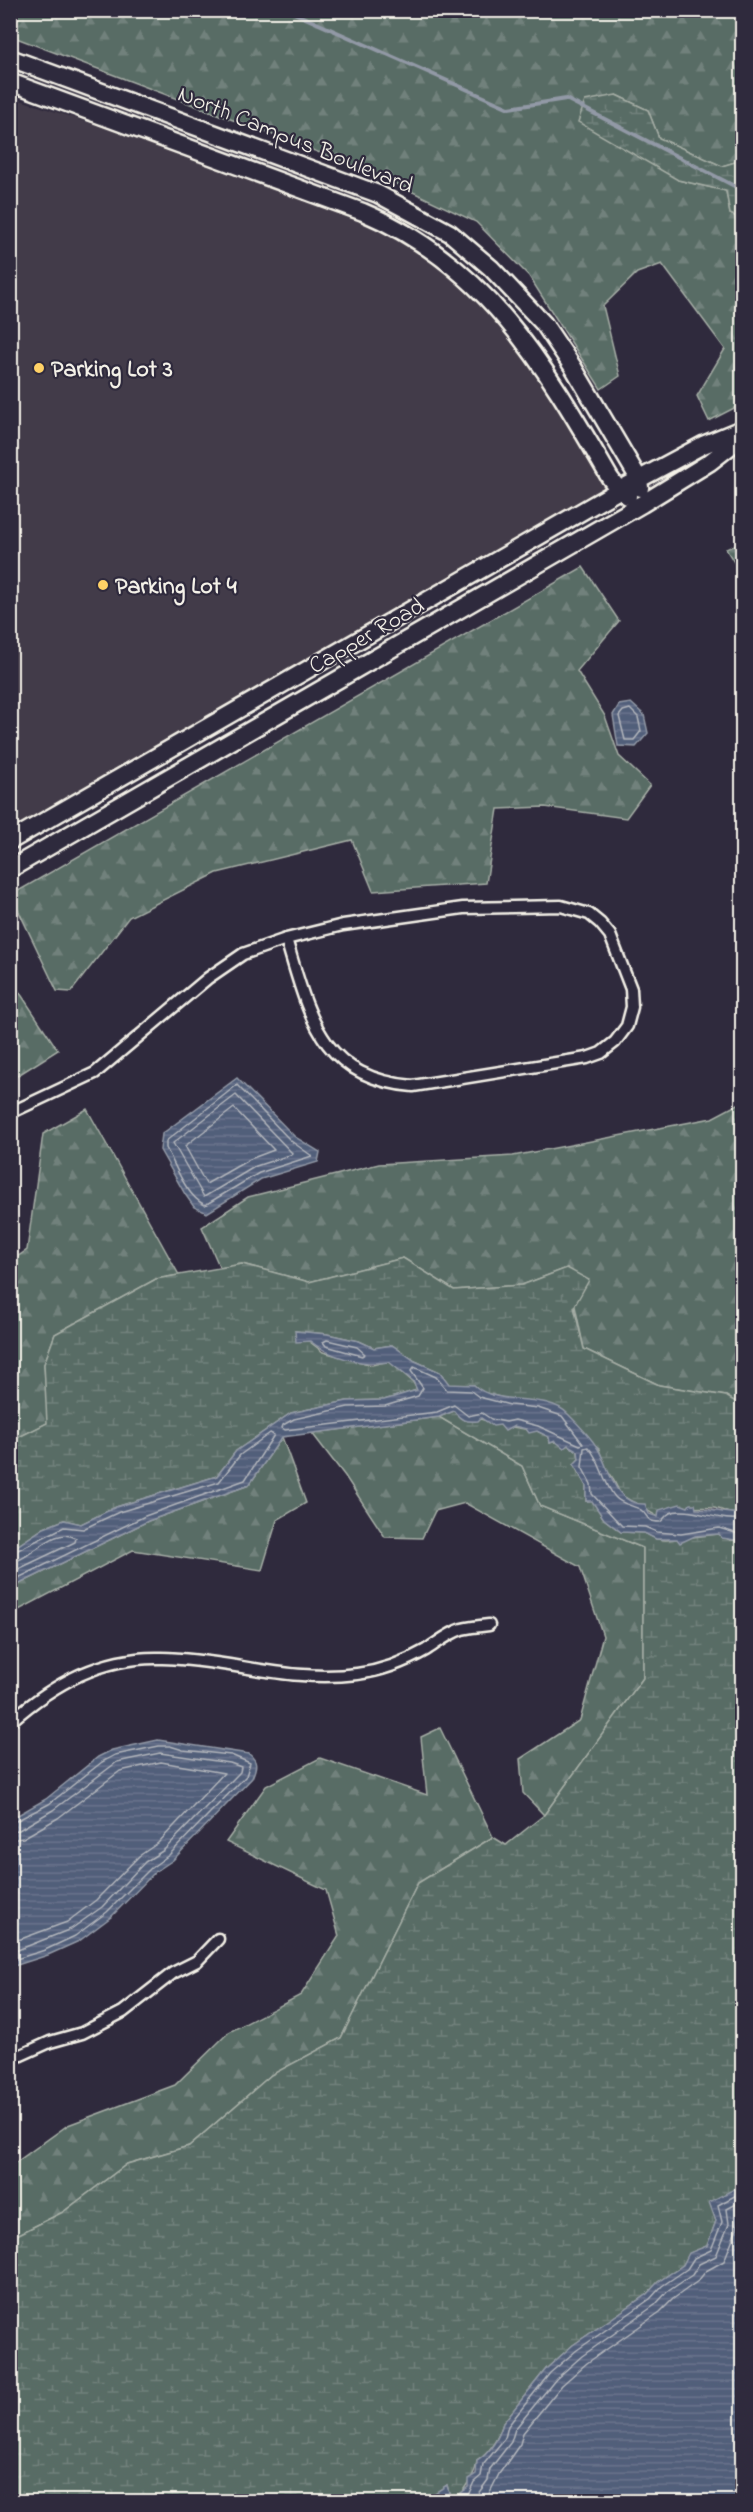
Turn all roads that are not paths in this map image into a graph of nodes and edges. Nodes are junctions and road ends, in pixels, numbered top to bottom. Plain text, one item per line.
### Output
1 (10, 58) edge
2 (10, 82) edge
3 (212, 130) junction
4 (205, 154) junction
5 (475, 254) junction
6 (459, 270) junction
7 (742, 429) edge
8 (742, 437) edge
9 (639, 479) junction
10 (619, 490) junction
11 (642, 504) junction
12 (10, 841) edge
13 (10, 869) edge
14 (286, 939) junction
15 (10, 1113) edge
16 (489, 1625) dead end
17 (10, 1722) edge
18 (218, 1939) dead end
19 (10, 2060) edge

1 - 3 street, North Campus Boulevard
2 - 4 street, North Campus Boulevard
3 - 4 street
3 - 5 street, North Campus Boulevard
4 - 6 street, North Campus Boulevard
5 - 6 street
5 - 9 street, North Campus Boulevard
6 - 10 street, North Campus Boulevard
7 - 9 street, Capper Road
8 - 11 street, Capper Road
9 - 10 street, Capper Road
9 - 11 street, North Campus Boulevard
10 - 11 street, North Campus Boulevard
10 - 12 street, Capper Road
11 - 13 street, Capper Road
14 - 14 street
14 - 15 street
16 - 17 street
18 - 19 street

